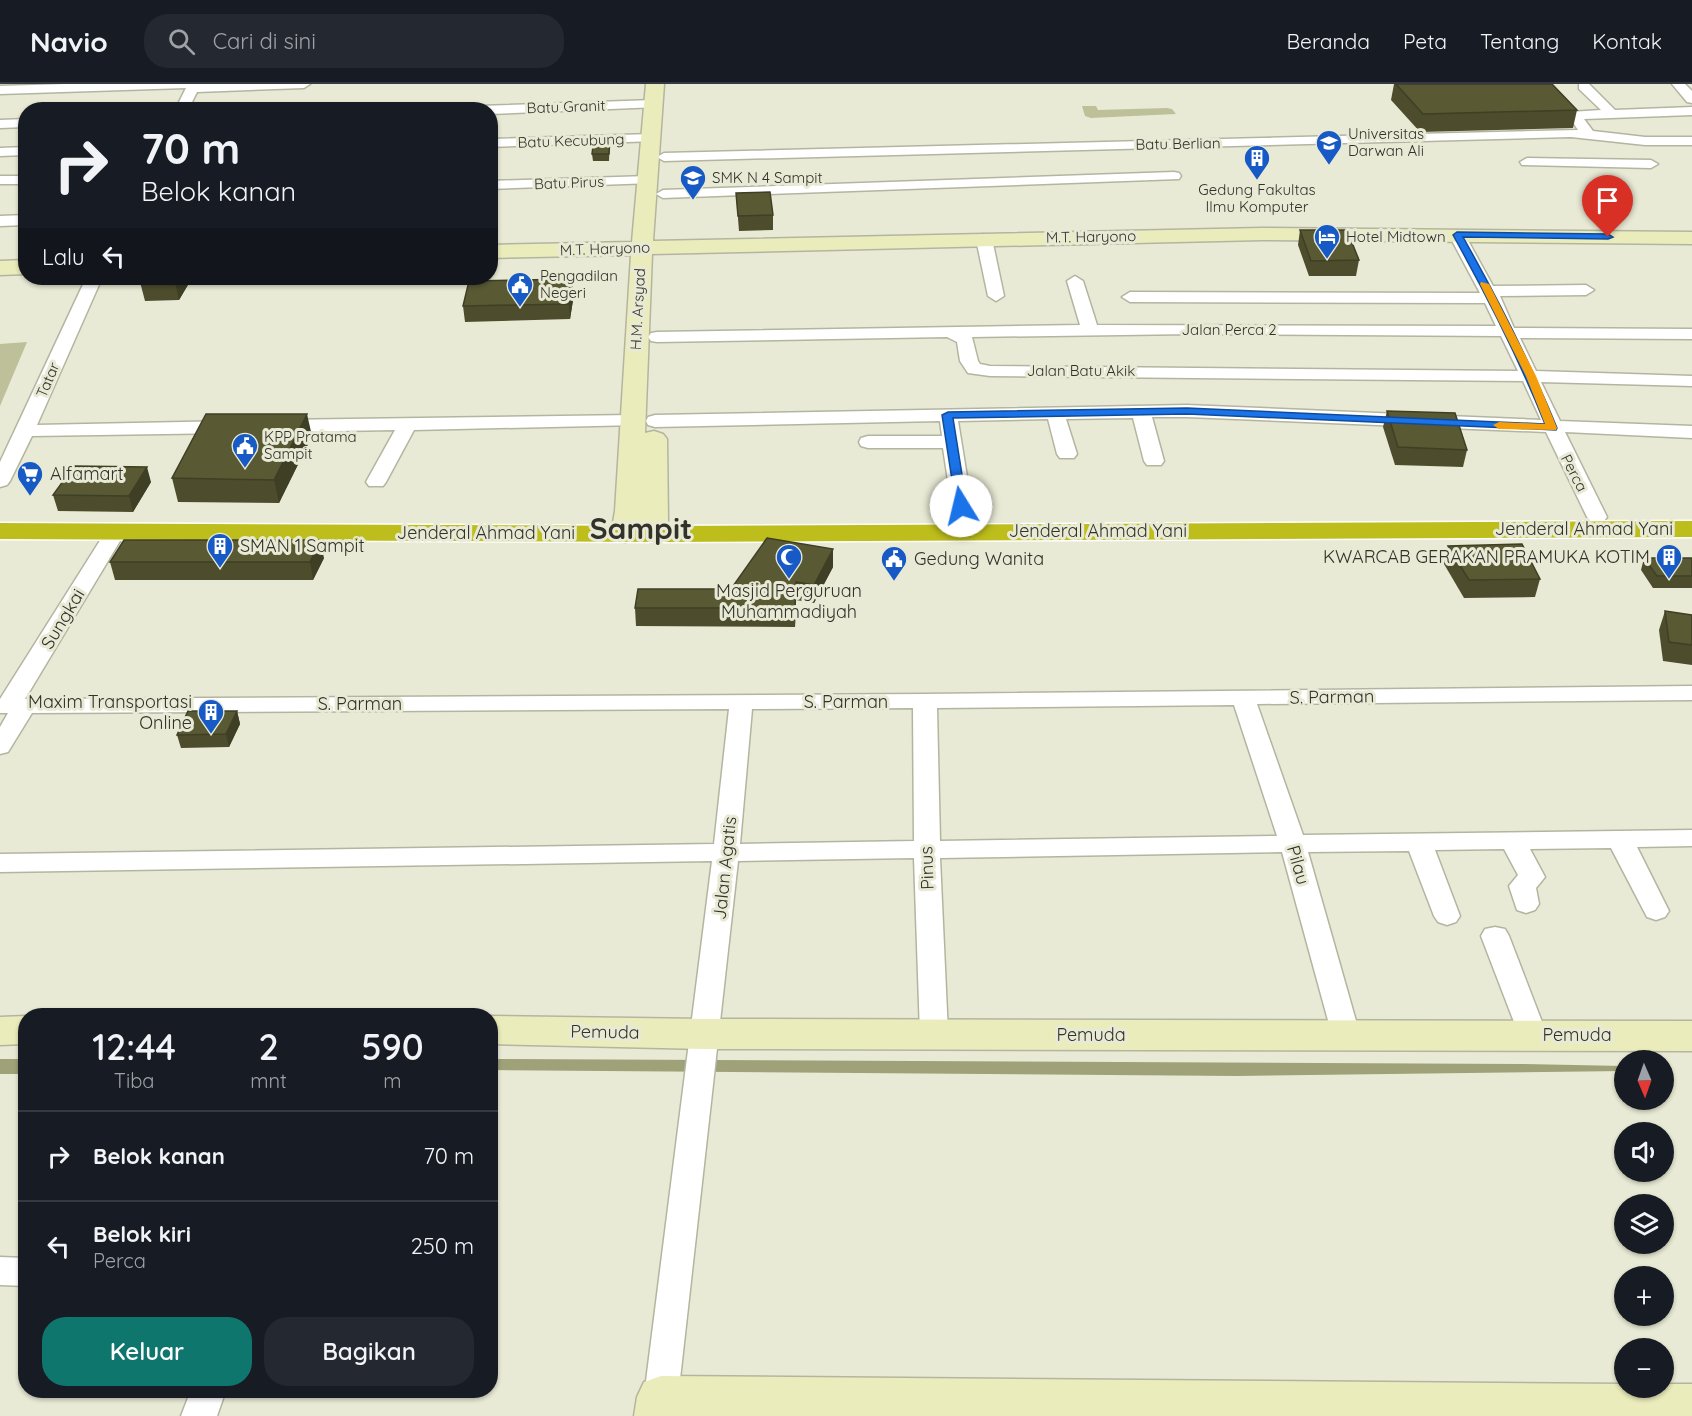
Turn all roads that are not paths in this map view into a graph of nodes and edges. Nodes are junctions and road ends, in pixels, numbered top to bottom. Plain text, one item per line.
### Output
1 (304, 84) edge
2 (668, 84) edge
3 (1678, 84) edge
4 (191, 86) edge
5 (1584, 86) dead end
6 (0, 90) edge
7 (654, 94) edge
8 (1692, 99) edge
9 (184, 102) edge
10 (498, 108) edge
11 (1692, 111) edge
12 (1610, 112) junction
13 (18, 123) edge
14 (0, 124) edge
15 (1588, 134) junction
16 (1627, 140) junction
17 (1692, 141) edge
18 (498, 143) edge
19 (658, 147) junction
20 (18, 151) edge
21 (0, 152) edge
22 (1527, 162) dead end
23 (1174, 176) dead end
24 (0, 180) edge
25 (18, 180) edge
26 (498, 185) edge
27 (656, 187) junction
28 (18, 220) edge
29 (0, 221) edge
30 (1457, 235) junction
31 (1692, 238) edge
32 (984, 239) junction
33 (652, 247) junction
34 (498, 252) edge
35 (18, 267) edge
36 (0, 268) edge
37 (1075, 282) dead end
38 (91, 285) edge
39 (1586, 290) dead end
40 (1491, 295) junction
41 (996, 296) dead end
42 (1130, 297) dead end
43 (1089, 331) junction
44 (950, 332) junction
45 (1508, 332) junction
46 (1692, 334) edge
47 (650, 348) junction
48 (1531, 376) junction
49 (1692, 381) edge
50 (1141, 412) junction
51 (1055, 413) junction
52 (948, 415) junction
53 (644, 421) junction
54 (407, 425) junction
55 (1552, 428) junction
56 (25, 431) junction
57 (1692, 432) edge
58 (868, 442) dead end
59 (951, 442) junction
60 (1067, 454) dead end
61 (1154, 461) dead end
62 (0, 481) edge
63 (376, 482) dead end
64 (0, 517) edge
65 (1597, 517) junction
66 (1692, 517) edge
67 (963, 520) junction
68 (1392, 524) junction
69 (998, 526) junction
70 (640, 528) junction
71 (1692, 529) edge
72 (0, 531) edge
73 (116, 531) junction
74 (1692, 693) edge
75 (1243, 698) junction
76 (925, 701) junction
77 (741, 702) junction
78 (11, 706) edge
79 (0, 747) edge
80 (1692, 838) edge
81 (1620, 839) junction
82 (1514, 841) junction
83 (1419, 842) junction
84 (1293, 844) junction
85 (927, 849) junction
86 (728, 852) junction
87 (0, 863) edge
88 (1526, 904) dead end
89 (1656, 911) dead end
90 (1447, 916) dead end
91 (1495, 936) dead end
92 (18, 1030) edge
93 (0, 1031) edge
94 (498, 1031) edge
95 (934, 1034) junction
96 (1346, 1035) junction
97 (1533, 1035) junction
98 (1692, 1036) edge
99 (704, 1045) junction
100 (0, 1272) edge
101 (18, 1272) edge
102 (206, 1398) edge
103 (1692, 1405) edge
104 (659, 1406) edge
105 (1495, 1411) edge
106 (199, 1416) edge

1 - 4 street
2 - 19 street, H.M. Arsyad
3 - 8 street
4 - 6 street
4 - 9 street
5 - 12 street
7 - 10 street, Batu Granit
7 - 19 street, H.M. Arsyad
11 - 12 street
12 - 15 street
13 - 14 street
15 - 16 street, Batu Berlian
15 - 19 street, Batu Berlian
16 - 17 street, Batu Berlian
16 - 22 street
18 - 19 street, Batu Kecubung
19 - 27 street, H.M. Arsyad
20 - 21 street
23 - 27 street, Batu Pirus
24 - 25 street
26 - 27 street, Batu Pirus
27 - 33 street, H.M. Arsyad
28 - 29 street
30 - 31 street, M.T. Haryono
30 - 32 street, M.T. Haryono
30 - 40 street, Perca
32 - 33 street, M.T. Haryono
32 - 41 street
33 - 34 street, M.T. Haryono
33 - 47 street, H.M. Arsyad
35 - 36 street
37 - 43 street
38 - 56 street, Tatar
39 - 40 street
40 - 42 street
40 - 45 street, Perca
43 - 44 street, Jalan Perca 2
43 - 45 street, Jalan Perca 2
44 - 47 street
44 - 48 street, Jalan Batu Akik
45 - 46 street, Jalan Perca 2
45 - 48 street, Perca
47 - 53 street, H.M. Arsyad
48 - 49 street
48 - 55 street, Perca
50 - 51 street
50 - 55 street
50 - 61 street
51 - 52 street
51 - 60 street
52 - 53 street
52 - 59 street
53 - 54 street
53 - 70 street, H.M. Arsyad
54 - 56 street
54 - 63 street
55 - 57 street
55 - 65 street, Perca
56 - 62 street, Tatar
58 - 59 street
59 - 67 street
64 - 70 highway, Jenderal Ahmad Yani
65 - 66 highway, Jenderal Ahmad Yani
65 - 68 highway, Jenderal Ahmad Yani
67 - 69 highway, Jenderal Ahmad Yani
67 - 70 highway, Jenderal Ahmad Yani
68 - 69 highway, Jenderal Ahmad Yani
68 - 71 highway, Jenderal Ahmad Yani
69 - 70 highway, Jenderal Ahmad Yani
70 - 73 highway, Jenderal Ahmad Yani
72 - 73 highway, Jenderal Ahmad Yani
73 - 78 street, Sungkai
74 - 75 street, S. Parman
75 - 76 street, S. Parman
75 - 84 street, Pilau
76 - 77 street, S. Parman
76 - 85 street, Pinus
77 - 78 street, S. Parman
77 - 86 street, Jalan Agatis
78 - 79 street, Sungkai
80 - 81 street
81 - 82 street
81 - 89 street
82 - 83 street
82 - 88 street
83 - 84 street
83 - 90 street
84 - 85 street
84 - 96 street, Pilau
85 - 86 street
85 - 95 street, Pinus
86 - 87 street
86 - 99 street, Jalan Agatis
91 - 97 street
92 - 93 street
94 - 99 street, Pemuda
95 - 96 street, Pemuda
95 - 99 street, Pemuda
96 - 97 street, Pemuda
97 - 98 street, Pemuda
99 - 104 street, Jalan Agatis
100 - 101 street
102 - 106 street
103 - 105 street
104 - 105 street

